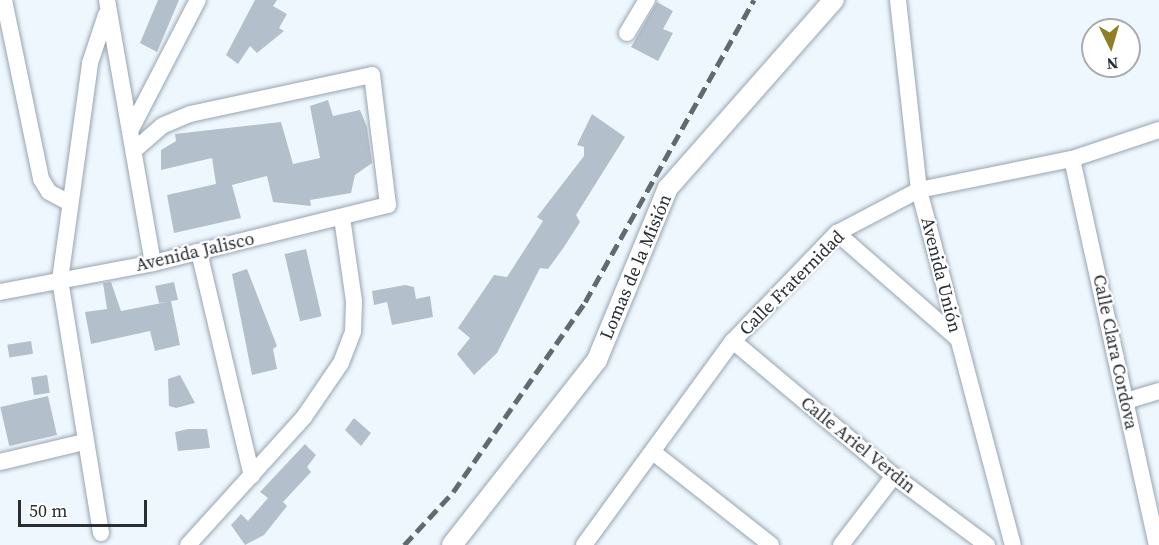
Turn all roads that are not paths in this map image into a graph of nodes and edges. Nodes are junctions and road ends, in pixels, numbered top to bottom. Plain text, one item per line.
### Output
1 (4, 0) edge
2 (198, 0) edge
3 (646, 0) edge
4 (834, 0) edge
5 (898, 0) edge
6 (106, 8) edge
7 (627, 33) dead end
8 (131, 129) junction
9 (1159, 130) edge
10 (136, 149) junction
11 (1072, 159) junction
12 (919, 190) junction
13 (70, 203) junction
14 (342, 218) junction
15 (837, 233) junction
16 (199, 252) junction
17 (153, 263) junction
18 (60, 280) junction
19 (0, 292) edge
20 (957, 338) junction
21 (733, 341) junction
22 (1159, 391) edge
23 (1126, 401) junction
24 (84, 442) junction
25 (653, 452) junction
26 (0, 462) edge
27 (252, 476) junction
28 (894, 476) junction
29 (101, 533) dead end
30 (188, 545) edge
31 (452, 545) edge
32 (584, 545) edge
33 (771, 545) edge
34 (841, 545) edge
35 (987, 545) edge
36 (1013, 545) edge
37 (1157, 545) edge

1 - 13 street
2 - 8 street
3 - 7 street
4 - 31 street, Lomas de la Misión
5 - 12 street, Avenida Unión
6 - 8 street
6 - 13 street
8 - 10 street
9 - 11 street, Calle Fraternidad
10 - 14 street, Avenida Jalisco
10 - 17 street
11 - 12 street, Calle Fraternidad
11 - 23 street, Calle Clara Cordova
12 - 15 street, Calle Fraternidad
12 - 20 street, Avenida Unión
13 - 18 street
14 - 16 street, Avenida Jalisco
14 - 27 street
15 - 20 street
15 - 21 street, Calle Fraternidad
16 - 17 street, Avenida Jalisco
16 - 27 street
17 - 18 street, Avenida Jalisco
18 - 19 street, Avenida Jalisco
18 - 24 street
20 - 36 street, Avenida Unión
21 - 25 street, Calle Fraternidad
21 - 28 street, Calle Ariel Verdin
22 - 23 street
23 - 37 street, Calle Clara Cordova
24 - 26 street
24 - 29 street
25 - 32 street, Calle Fraternidad
25 - 33 street
27 - 30 street
28 - 34 street
28 - 35 street, Calle Ariel Verdin

